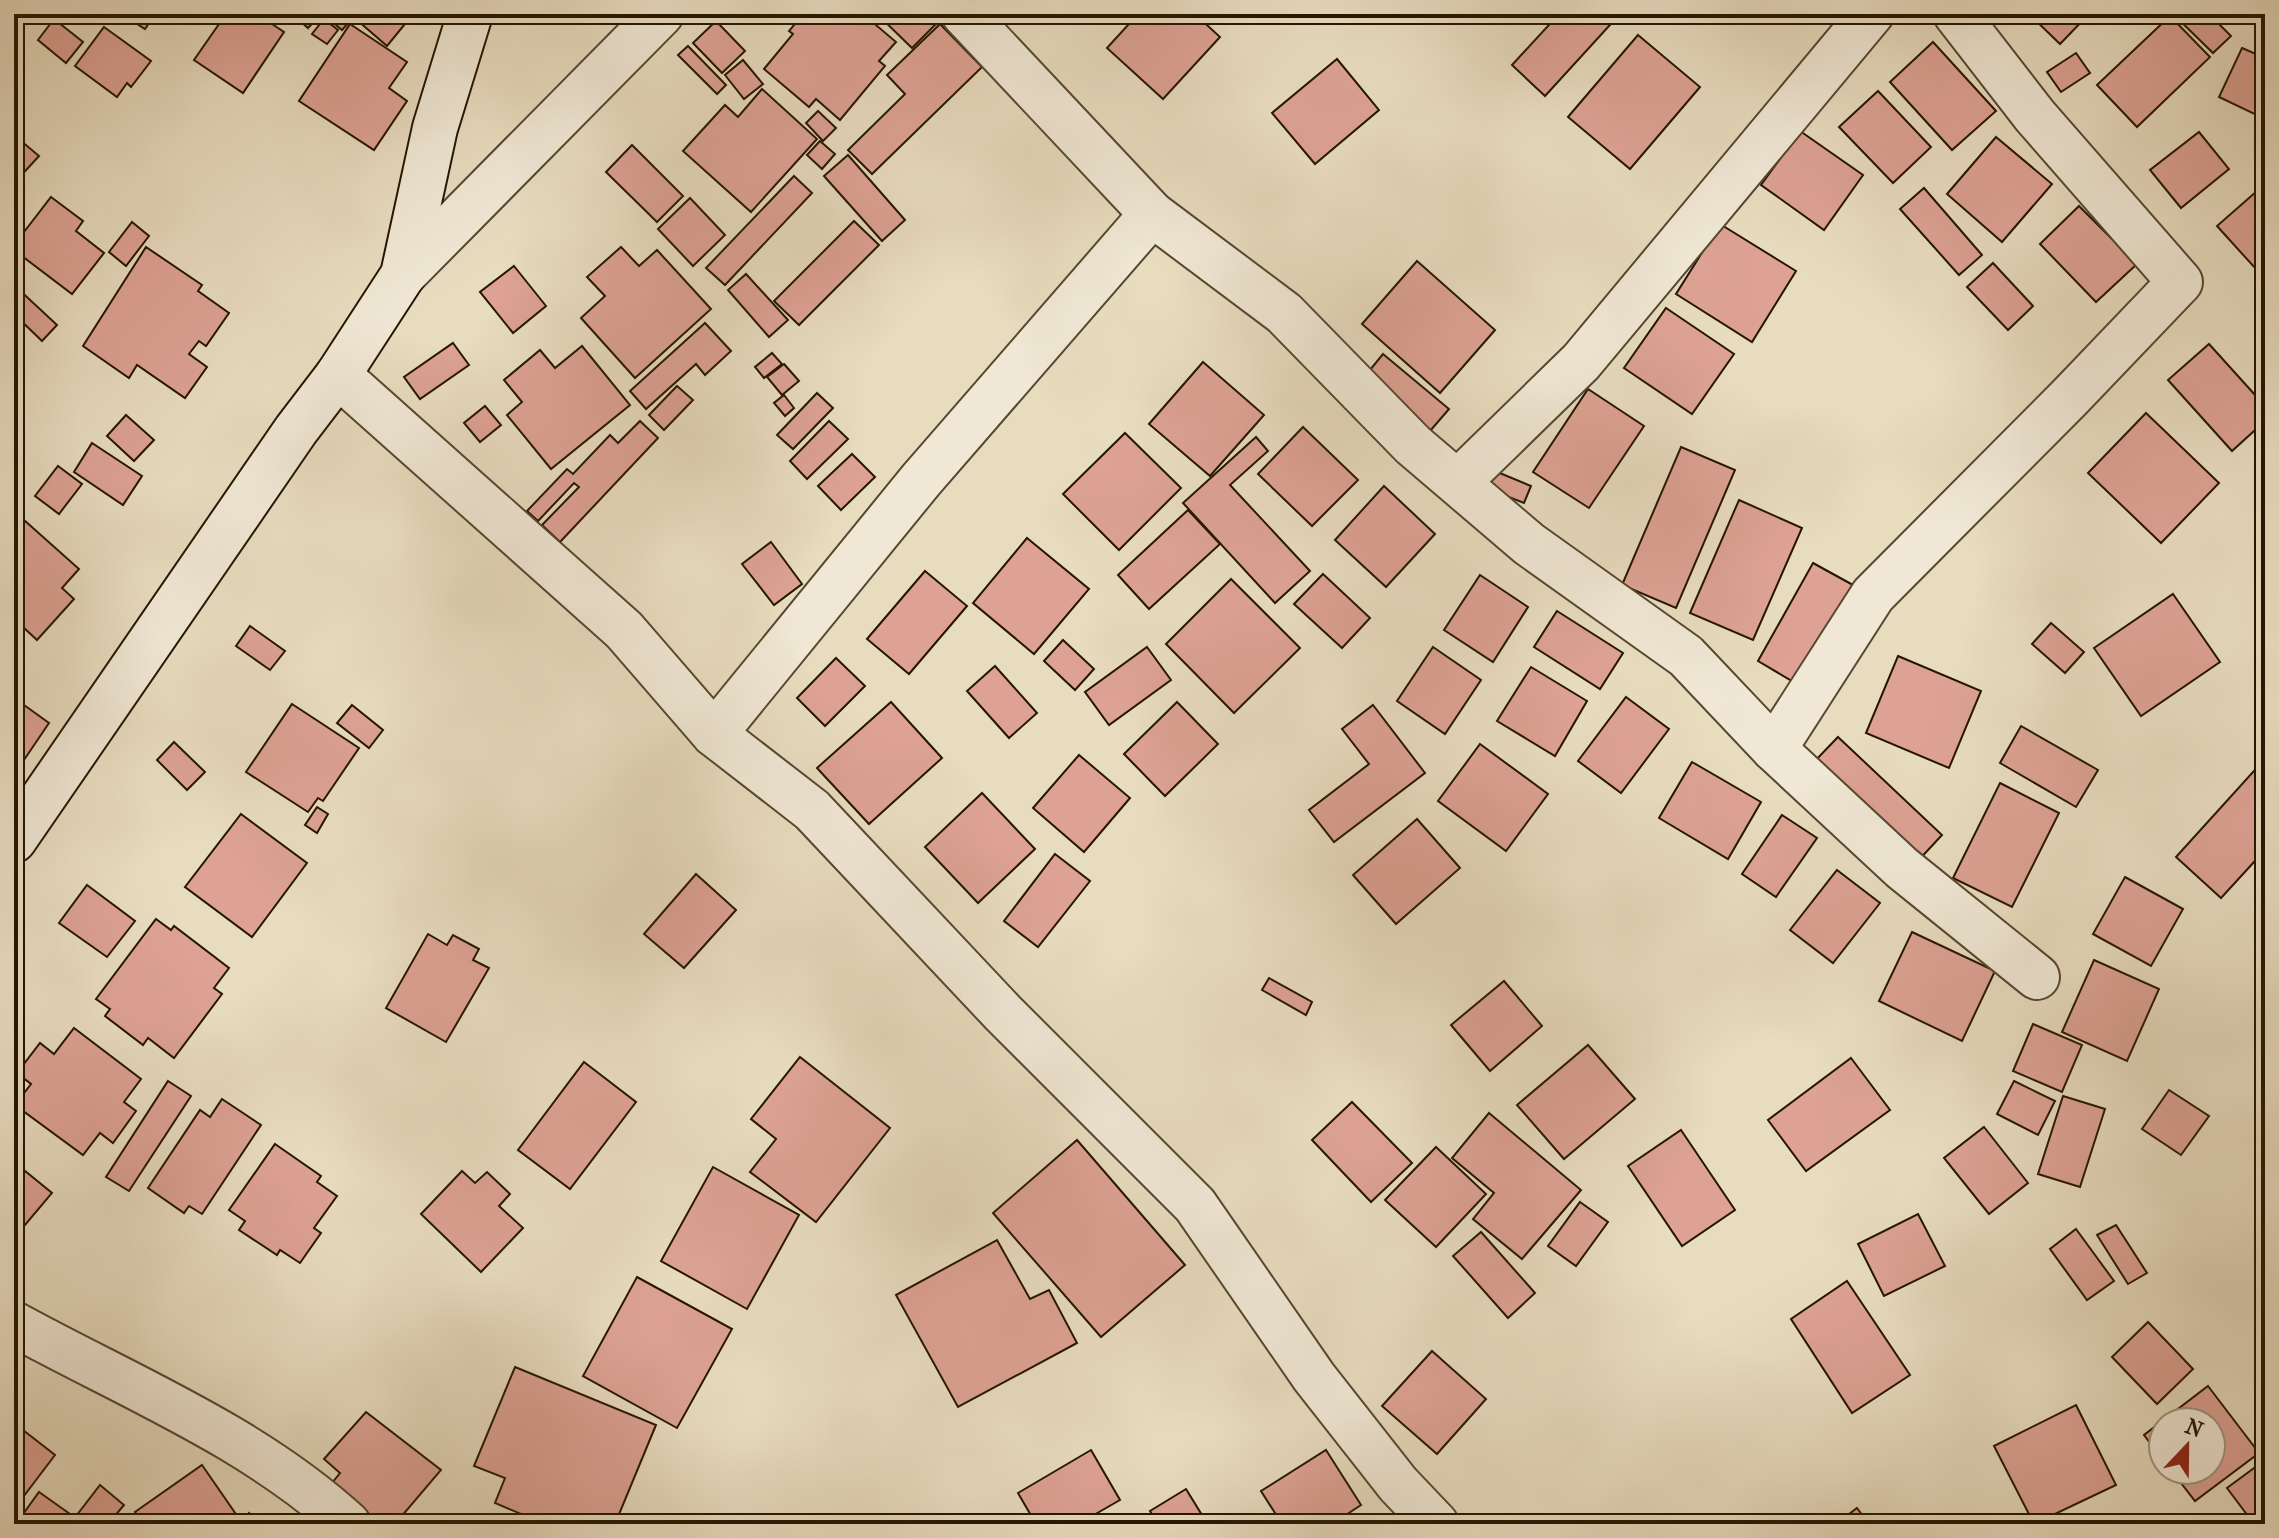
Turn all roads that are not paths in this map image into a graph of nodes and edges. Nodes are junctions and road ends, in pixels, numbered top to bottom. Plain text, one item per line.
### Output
1 (470, 14) edge
2 (661, 14) edge
3 (964, 14) edge
4 (1871, 14) edge
5 (1956, 14) edge
6 (1152, 214) junction
7 (403, 275) junction
8 (338, 375) junction
9 (1458, 482) junction
10 (714, 734) junction
11 (1774, 749) junction
12 (15, 837) edge
13 (2037, 977) dead end
14 (14, 1324) edge
15 (348, 1524) edge
16 (1436, 1524) edge

1 - 7 street
2 - 7 street
3 - 6 street
4 - 9 street
5 - 11 street
6 - 9 street
6 - 10 street
7 - 8 street
8 - 10 street
8 - 12 street
9 - 11 street
10 - 16 street
11 - 13 street
14 - 15 street

